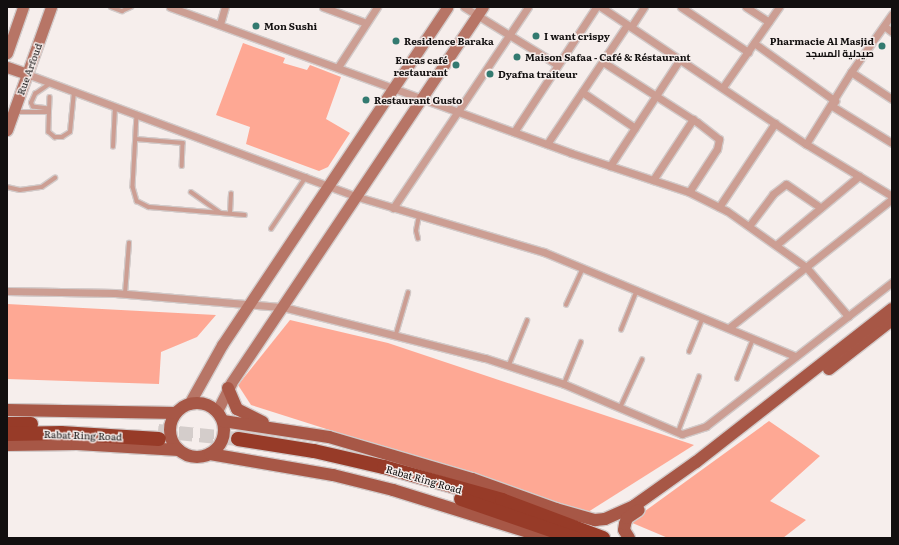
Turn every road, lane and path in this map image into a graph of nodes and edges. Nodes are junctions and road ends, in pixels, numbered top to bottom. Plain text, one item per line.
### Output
1 (23, 7) edge
2 (51, 7) edge
3 (111, 7) edge
4 (130, 7) edge
5 (170, 7) edge
6 (225, 7) edge
7 (377, 7) edge
8 (446, 7) edge
9 (464, 7) edge
10 (528, 7) edge
11 (596, 7) edge
12 (600, 7) edge
13 (644, 7) edge
14 (681, 7) edge
15 (746, 7) edge
16 (779, 7) edge
17 (326, 8) edge
18 (480, 11) edge
19 (892, 14) edge
20 (769, 22) junction
21 (366, 23) junction
22 (220, 24) junction
23 (629, 26) junction
24 (884, 26) junction
25 (892, 32) edge
26 (509, 34) junction
27 (754, 43) junction
28 (748, 52) junction
29 (7, 54) edge
30 (680, 58) junction
31 (603, 62) junction
32 (558, 64) junction
33 (7, 67) edge
34 (338, 67) junction
35 (851, 72) junction
36 (28, 74) junction
37 (52, 83) junction
38 (723, 87) junction
39 (394, 88) junction
40 (74, 92) junction
41 (582, 92) junction
42 (50, 97) dead end
43 (655, 97) junction
44 (892, 97) edge
45 (421, 99) junction
46 (833, 103) junction
47 (115, 107) junction
48 (49, 111) junction
49 (456, 111) junction
50 (14, 112) junction
51 (137, 115) junction
52 (693, 119) junction
53 (775, 123) junction
54 (635, 128) junction
55 (7, 130) edge
56 (514, 132) junction
57 (136, 139) junction
58 (892, 143) edge
59 (547, 144) junction
60 (806, 144) junction
61 (113, 147) dead end
62 (182, 166) dead end
63 (610, 166) junction
64 (859, 176) junction
65 (306, 177) junction
66 (55, 178) dead end
67 (653, 180) junction
68 (329, 186) junction
69 (7, 187) edge
70 (191, 192) dead end
71 (689, 192) junction
72 (231, 194) dead end
73 (358, 196) junction
74 (892, 197) edge
75 (719, 207) junction
76 (393, 208) junction
77 (821, 208) junction
78 (221, 213) junction
79 (230, 213) junction
80 (246, 214) dead end
81 (419, 215) junction
82 (749, 226) junction
83 (271, 229) dead end
84 (418, 239) dead end
85 (128, 243) dead end
86 (776, 245) junction
87 (584, 267) junction
88 (806, 267) junction
89 (892, 282) edge
90 (637, 289) junction
91 (7, 290) edge
92 (408, 293) dead end
93 (125, 294) junction
94 (251, 303) junction
95 (566, 306) dead end
96 (283, 307) junction
97 (892, 309) edge
98 (703, 316) junction
99 (848, 316) junction
100 (892, 320) edge
101 (526, 321) dead end
102 (730, 327) junction
103 (621, 330) dead end
104 (396, 334) junction
105 (753, 337) junction
106 (581, 342) dead end
107 (689, 352) dead end
108 (794, 356) junction
109 (642, 360) dead end
110 (509, 365) junction
111 (699, 377) dead end
112 (737, 379) dead end
113 (564, 384) junction
114 (228, 388) junction
115 (189, 404) junction
116 (620, 409) junction
117 (7, 410) edge
118 (176, 413) junction
119 (220, 416) junction
120 (7, 424) edge
121 (270, 428) junction
122 (678, 433) junction
123 (7, 434) edge
124 (237, 443) tunnel mouth
125 (7, 445) edge
126 (179, 450) junction
127 (210, 454) junction
128 (556, 509) junction
129 (574, 532) edge
130 (544, 537) edge
131 (603, 538) edge
132 (616, 538) edge
133 (629, 538) edge

1 - 29 street
2 - 36 street, Rue Arfoud
3 - 4 lane
5 - 22 street
6 - 22 street
7 - 21 street
8 - 39 street
9 - 18 street
10 - 26 street
11 - 32 street
12 - 23 street
13 - 23 street
14 - 28 street
15 - 20 street
16 - 20 street
17 - 21 street
18 - 26 street
18 - 45 street
19 - 24 street
20 - 27 street
21 - 34 street
22 - 34 street
23 - 30 street
23 - 31 street
24 - 25 street
24 - 35 street
26 - 32 street
26 - 49 street
27 - 28 street
27 - 46 street
28 - 38 street
30 - 38 street
30 - 43 street
31 - 41 street
31 - 43 street
32 - 56 street
33 - 36 street
34 - 39 street
35 - 44 street
35 - 46 street
36 - 37 street
36 - 50 street, Rue Arfoud
37 - 40 street
37 - 48 lane
38 - 53 street
39 - 45 street
39 - 68 street
40 - 47 street
40 - 48 lane
41 - 54 street
41 - 59 street
42 - 48 lane
43 - 52 street
43 - 54 street
45 - 49 street
45 - 73 street
46 - 58 street
46 - 60 street
47 - 51 street
47 - 61 lane
48 - 50 lane
49 - 56 street
49 - 76 street
50 - 55 street, Rue Arfoud
51 - 57 lane
51 - 65 street
52 - 67 street
52 - 71 street
53 - 60 street
53 - 75 street
54 - 63 street
56 - 59 street
57 - 62 lane
57 - 78 lane
59 - 63 street
60 - 64 street
63 - 67 street
64 - 74 street
64 - 77 street
65 - 68 street
65 - 83 lane
66 - 69 lane
67 - 71 street
68 - 73 street
68 - 94 street
70 - 78 lane
71 - 75 street
72 - 79 lane
73 - 76 street
73 - 96 street
74 - 88 street
75 - 82 street
76 - 81 street
77 - 82 street
77 - 86 street
78 - 79 lane
79 - 80 lane
81 - 84 lane
81 - 87 street
82 - 86 street
85 - 93 lane
86 - 88 street
87 - 90 street
87 - 95 lane
88 - 99 street
88 - 102 street
89 - 99 street
90 - 98 street
90 - 103 lane
91 - 93 street
92 - 104 lane
93 - 94 street
94 - 96 street
94 - 115 street
96 - 104 street
96 - 114 street
97 - 128 main road
98 - 102 street
98 - 107 lane
99 - 108 street
100 - 133 main road
101 - 110 lane
102 - 105 street
104 - 110 street
105 - 108 street
105 - 112 lane
106 - 113 lane
108 - 122 street
109 - 116 lane
110 - 113 street
111 - 122 lane
113 - 116 street
114 - 119 street
114 - 121 main road
115 - 118 main road
115 - 119 main road
116 - 122 street
117 - 118 main road
118 - 126 main road
119 - 121 main road
119 - 127 main road
120 - 123 highway, Rabat Ring Road
121 - 128 main road
124 - 129 highway, Rabat Ring Road
125 - 126 main road
126 - 127 main road
127 - 130 main road
128 - 132 highway
129 - 131 highway, Rabat Ring Road

